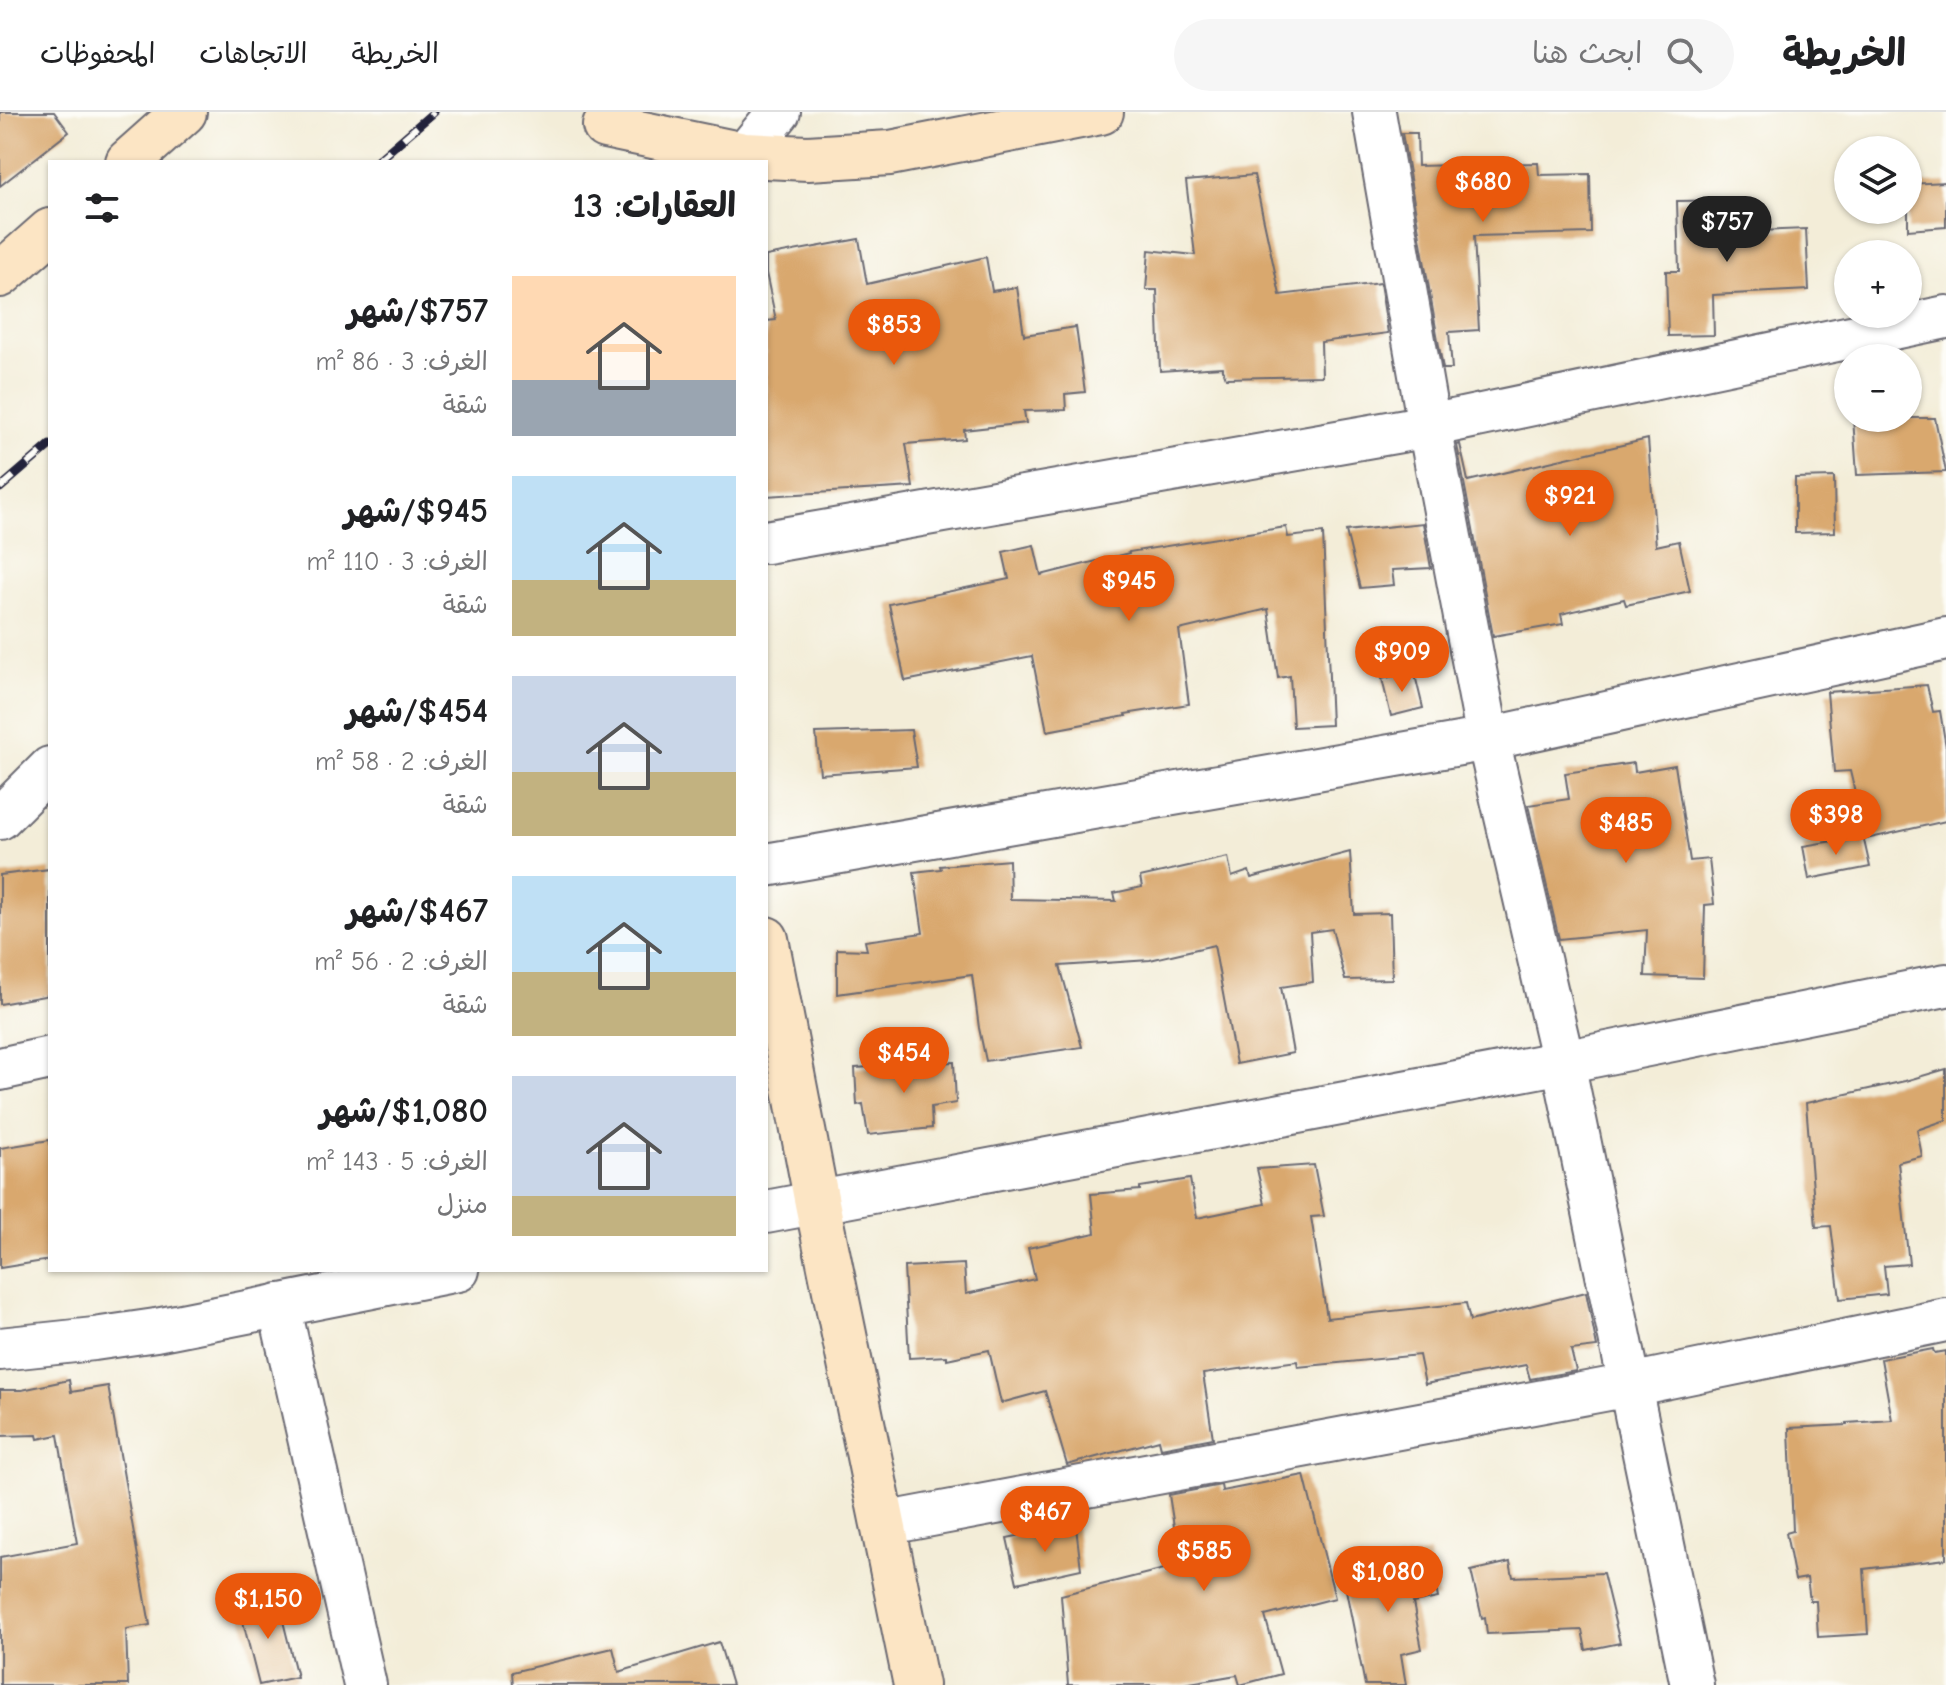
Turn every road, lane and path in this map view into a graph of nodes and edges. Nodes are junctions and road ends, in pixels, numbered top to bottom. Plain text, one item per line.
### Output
1 (184, 112) edge
2 (779, 112) edge
3 (1101, 112) edge
4 (1374, 112) edge
5 (607, 133) edge
6 (744, 155) junction
7 (130, 160) edge
8 (48, 233) edge
9 (0, 275) edge
10 (1946, 317) edge
11 (1429, 426) junction
12 (768, 542) edge
13 (1946, 639) edge
14 (1488, 739) junction
15 (48, 770) edge
16 (48, 812) edge
17 (0, 818) edge
18 (0, 824) edge
19 (768, 865) edge
20 (768, 949) edge
21 (1946, 985) edge
22 (48, 1058) edge
23 (1563, 1062) junction
24 (0, 1069) edge
25 (817, 1203) junction
26 (768, 1212) edge
27 (448, 1272) edge
28 (279, 1305) junction
29 (1946, 1320) edge
30 (0, 1349) edge
31 (1630, 1385) junction
32 (883, 1524) junction
33 (365, 1685) edge
34 (916, 1685) edge
35 (1692, 1685) edge

1 - 7 street
2 - 6 street
3 - 6 street
4 - 11 street
5 - 6 street
8 - 9 street
10 - 11 street
11 - 12 street
11 - 14 street
13 - 14 street
14 - 19 street
14 - 23 street
15 - 17 street
16 - 18 street
20 - 25 street
21 - 23 street
22 - 24 street
23 - 25 street
23 - 31 street
25 - 26 street
25 - 32 street
27 - 28 street
28 - 30 street
28 - 33 street
29 - 31 street
31 - 32 street
31 - 35 street
32 - 34 street

